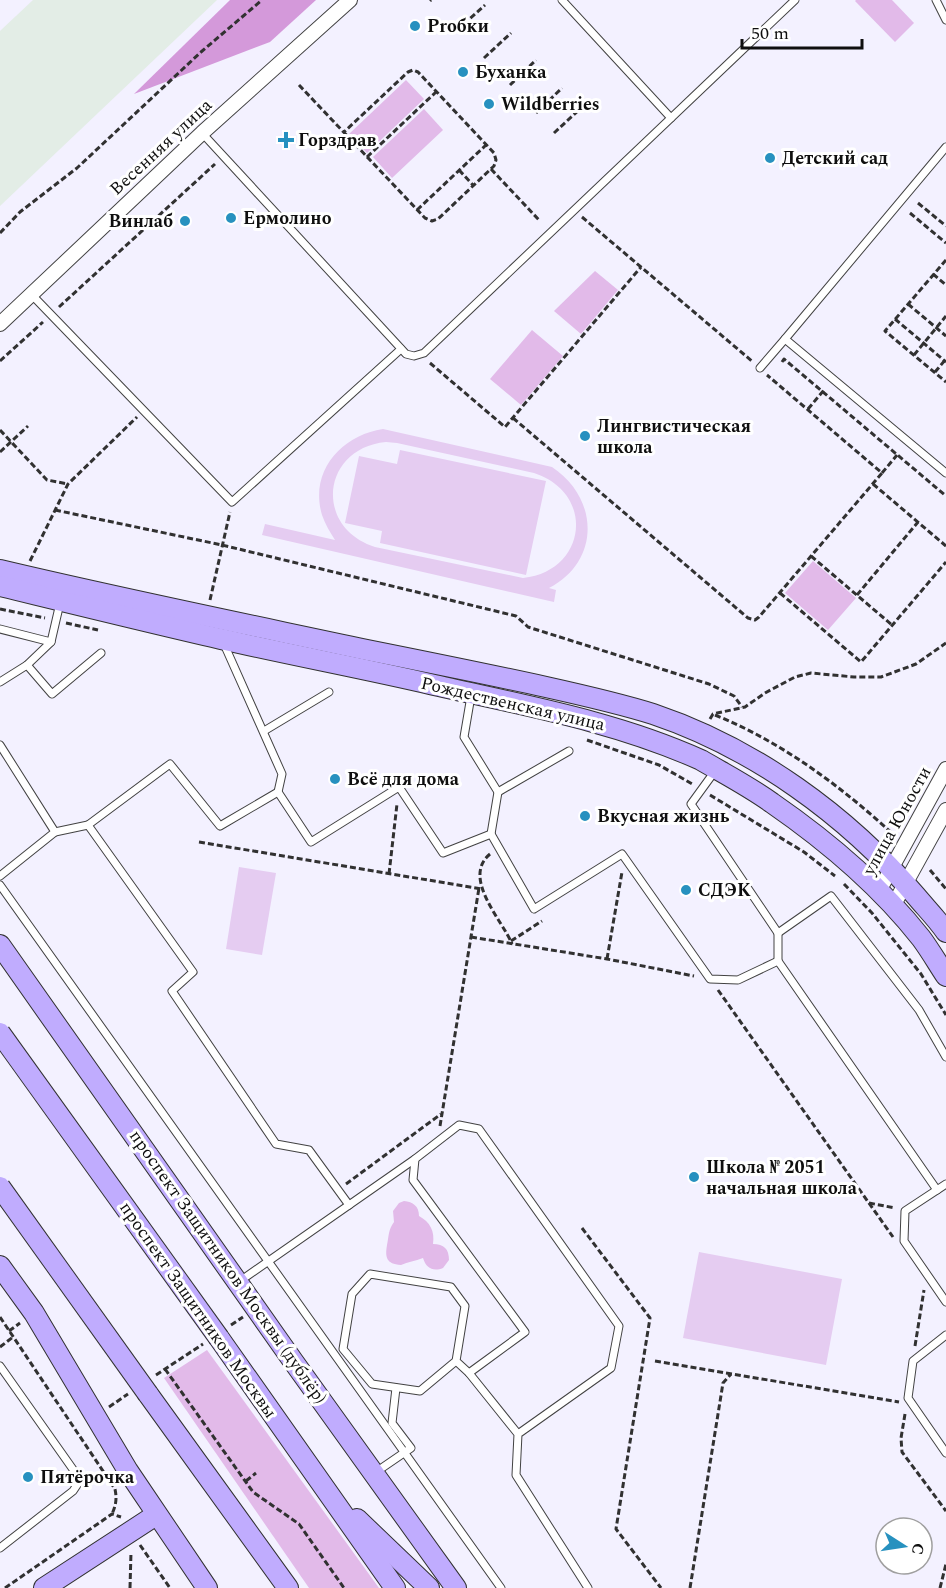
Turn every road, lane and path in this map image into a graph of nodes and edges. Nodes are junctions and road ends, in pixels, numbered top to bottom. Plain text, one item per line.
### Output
1 (262, 0) edge
2 (350, 0) edge
3 (562, 0) edge
4 (795, 0) edge
5 (936, 0) edge
6 (485, 5) dead end
7 (946, 20) edge
8 (457, 30) dead end
9 (511, 33) dead end
10 (484, 58) dead end
11 (536, 60) dead end
12 (299, 85) dead end
13 (510, 85) dead end
14 (562, 88) dead end
15 (436, 92) junction
16 (581, 108) dead end
17 (536, 113) dead end
18 (671, 118) junction
19 (344, 132) junction
20 (202, 133) junction
21 (554, 133) dead end
22 (486, 145) junction
23 (946, 147) edge
24 (223, 156) junction
25 (367, 157) junction
26 (491, 169) junction
27 (459, 170) junction
28 (473, 185) junction
29 (918, 203) dead end
30 (417, 210) junction
31 (574, 210) junction
32 (910, 213) dead end
33 (539, 220) dead end
34 (946, 226) edge
35 (0, 233) edge
36 (946, 243) edge
37 (946, 260) edge
38 (641, 267) junction
39 (933, 274) junction
40 (946, 285) edge
41 (31, 294) junction
42 (908, 304) junction
43 (51, 315) junction
44 (946, 316) edge
45 (895, 319) junction
46 (0, 324) edge
47 (936, 328) junction
48 (946, 336) edge
49 (785, 339) junction
50 (923, 343) junction
51 (401, 349) junction
52 (914, 355) junction
53 (945, 361) edge
54 (0, 362) edge
55 (430, 363) dead end
56 (760, 368) junction
57 (777, 368) dead end
58 (935, 372) junction
59 (946, 382) edge
60 (144, 411) junction
61 (513, 418) junction
62 (28, 426) dead end
63 (0, 430) edge
64 (11, 442) junction
65 (0, 452) edge
66 (897, 455) junction
67 (882, 473) junction
68 (946, 474) edge
69 (68, 484) junction
70 (873, 484) junction
71 (946, 486) edge
72 (941, 492) junction
73 (946, 496) edge
74 (232, 502) junction
75 (56, 510) junction
76 (918, 522) junction
77 (222, 545) junction
78 (946, 546) edge
79 (811, 556) junction
80 (30, 562) dead end
81 (946, 562) edge
82 (0, 570) edge
83 (0, 586) edge
84 (780, 593) junction
85 (211, 595) dead end
86 (857, 595) junction
87 (60, 601) junction
88 (0, 609) edge
89 (56, 621) junction
90 (892, 625) junction
91 (0, 629) edge
92 (102, 631) dead end
93 (221, 639) junction
94 (51, 642) junction
95 (946, 642) edge
96 (101, 652) dead end
97 (27, 665) junction
98 (0, 682) edge
99 (329, 692) dead end
100 (472, 693) junction
101 (742, 707) junction
102 (264, 731) junction
103 (586, 740) dead end
104 (0, 745) edge
105 (569, 751) dead end
106 (716, 769) junction
107 (946, 769) edge
108 (399, 787) junction
109 (701, 790) junction
110 (278, 792) junction
111 (498, 792) junction
112 (946, 810) edge
113 (88, 825) junction
114 (55, 832) junction
115 (491, 834) junction
116 (893, 834) dead end
117 (199, 842) dead end
118 (499, 848) junction
119 (625, 858) junction
120 (891, 868) junction
121 (929, 869) dead end
122 (389, 874) junction
123 (0, 876) edge
124 (906, 884) junction
125 (0, 885) edge
126 (481, 889) junction
127 (946, 889) edge
128 (879, 891) junction
129 (893, 906) junction
130 (542, 921) dead end
131 (946, 932) edge
132 (778, 933) junction
133 (471, 937) junction
134 (512, 942) junction
135 (0, 945) edge
136 (607, 959) junction
137 (778, 962) junction
138 (946, 976) edge
139 (710, 979) junction
140 (946, 1015) edge
141 (0, 1033) edge
142 (946, 1057) edge
143 (441, 1114) junction
144 (441, 1139) junction
145 (415, 1160) junction
146 (946, 1184) edge
147 (0, 1187) edge
148 (338, 1190) junction
149 (937, 1190) junction
150 (868, 1202) junction
151 (349, 1205) junction
152 (905, 1211) junction
153 (582, 1228) dead end
154 (904, 1240) junction
155 (268, 1262) junction
156 (0, 1266) edge
157 (927, 1274) junction
158 (238, 1282) junction
159 (946, 1302) edge
160 (256, 1308) junction
161 (0, 1317) edge
162 (946, 1335) edge
163 (217, 1336) junction
164 (13, 1337) junction
165 (0, 1347) edge
166 (456, 1361) junction
167 (656, 1361) dead end
168 (913, 1361) junction
169 (0, 1366) edge
170 (165, 1369) junction
171 (469, 1373) junction
172 (731, 1374) junction
173 (147, 1386) junction
174 (396, 1388) junction
175 (908, 1400) junction
176 (108, 1408) dead end
177 (518, 1434) junction
178 (945, 1451) edge
179 (404, 1452) junction
180 (256, 1473) dead end
181 (375, 1473) junction
182 (246, 1481) junction
183 (322, 1485) junction
184 (946, 1511) edge
185 (112, 1514) dead end
186 (156, 1515) junction
187 (131, 1532) junction
188 (0, 1548) edge
189 (946, 1564) edge
190 (274, 1566) junction
191 (44, 1588) edge
192 (130, 1588) edge
193 (207, 1588) edge
194 (282, 1588) edge
195 (288, 1588) edge
196 (344, 1588) edge
197 (395, 1588) edge
198 (429, 1588) edge
199 (456, 1588) edge
200 (501, 1588) edge
201 (588, 1588) edge
202 (661, 1588) edge
203 (690, 1588) edge
204 (940, 1588) edge

1 - 35 path
2 - 20 street, Весенняя улица
3 - 18 lane
4 - 18 lane
5 - 7 lane
6 - 8 path
9 - 10 path
11 - 13 path
12 - 19 path
14 - 17 path
15 - 19 path
15 - 22 path
15 - 25 path
16 - 21 path
18 - 31 lane
19 - 25 path
20 - 24 lane
20 - 41 street, Весенняя улица
22 - 26 path
22 - 27 path
23 - 49 lane
24 - 43 path
24 - 51 lane
25 - 30 path
26 - 28 path
26 - 33 path
27 - 28 path
27 - 30 path
28 - 30 path
29 - 34 path
31 - 38 path
31 - 51 lane
32 - 36 path
37 - 39 path
38 - 56 path
38 - 61 path
39 - 40 path
39 - 42 path
41 - 43 lane
41 - 46 street, Весенняя улица
42 - 45 path
42 - 47 path
43 - 54 path
43 - 60 lane
44 - 47 path
45 - 50 path
45 - 52 path
47 - 48 path
47 - 50 path
49 - 56 lane
49 - 68 lane
50 - 52 path
50 - 53 path
51 - 74 lane
52 - 58 path
53 - 58 path
55 - 61 path
56 - 67 path
57 - 66 path
58 - 59 path
60 - 69 path
60 - 74 lane
61 - 84 path
62 - 64 path
63 - 64 path
64 - 65 path
64 - 69 path
66 - 67 path
66 - 72 path
67 - 70 path
69 - 75 path
70 - 76 path
70 - 79 path
71 - 72 path
72 - 73 path
74 - 77 path
75 - 77 path
75 - 80 path
76 - 78 path
76 - 86 path
77 - 85 path
77 - 101 path
79 - 84 path
79 - 86 path
81 - 90 path
82 - 120 street, Рождественская улица
83 - 87 street, Рождественская улица
84 - 90 path
86 - 90 path
87 - 89 lane
87 - 93 street, Рождественская улица
88 - 89 path
89 - 92 path
89 - 94 lane
91 - 94 lane
93 - 100 street, Рождественская улица
93 - 102 lane
94 - 97 lane
95 - 101 path
96 - 97 lane
97 - 98 lane
99 - 102 lane
100 - 106 street, Рождественская улица
100 - 111 lane
101 - 116 path
102 - 110 lane
103 - 109 path
104 - 114 lane
105 - 111 lane
106 - 109 lane
106 - 128 street, Рождественская улица
107 - 120 street, улица Юности
108 - 110 lane
108 - 115 lane
108 - 122 path
109 - 132 lane
109 - 140 path
110 - 113 lane
111 - 115 lane
112 - 124 street, улица Юности
113 - 114 lane
113 - 148 lane
114 - 123 lane
115 - 118 lane
117 - 122 path
118 - 119 lane
118 - 126 path
119 - 136 path
119 - 139 lane
120 - 124 street, Рождественская улица
120 - 128 street, улица Юности
121 - 127 path
122 - 126 path
124 - 129 street, улица Юности
124 - 131 street, Рождественская улица
125 - 155 lane
126 - 133 path
126 - 134 path
128 - 129 street, Рождественская улица
129 - 138 street, Рождественская улица
130 - 134 path
132 - 137 lane
132 - 142 lane
133 - 134 path
133 - 143 path
134 - 136 path
135 - 158 street, проспект Защитников Москвы (дублёр)
136 - 139 path
137 - 139 lane
137 - 149 lane
139 - 150 path
141 - 163 street, проспект Защитников Москвы, bridge
143 - 144 path
143 - 148 path
144 - 145 lane
144 - 177 lane
145 - 151 lane
145 - 171 lane
146 - 149 lane
147 - 173 street, bridge
148 - 151 lane
149 - 152 lane
150 - 152 path
150 - 154 path
151 - 155 lane
152 - 154 lane
153 - 202 path
154 - 157 lane
155 - 158 lane
155 - 179 lane
156 - 186 street
157 - 159 lane
157 - 168 path
158 - 160 street, проспект Защитников Москвы (дублёр)
160 - 163 path
160 - 181 street, проспект Защитников Москвы (дублёр)
161 - 164 path
162 - 168 lane
163 - 170 path
163 - 183 street, проспект Защитников Москвы
164 - 165 path
164 - 185 path
166 - 171 lane
166 - 174 lane
166 - 174 lane
167 - 172 path
168 - 175 lane
169 - 188 lane
170 - 173 path
170 - 182 path
171 - 177 lane
172 - 175 path
172 - 203 path
173 - 176 path
173 - 190 street
174 - 179 lane
175 - 178 lane
175 - 184 path
177 - 201 lane
179 - 181 lane
179 - 200 lane
180 - 182 path
181 - 199 street, проспект Защитников Москвы (дублёр)
182 - 196 path
183 - 197 street, проспект Защитников Москвы
183 - 198 street
186 - 187 street
186 - 193 street
187 - 191 street
187 - 192 path
189 - 204 path
190 - 194 street
190 - 195 street

